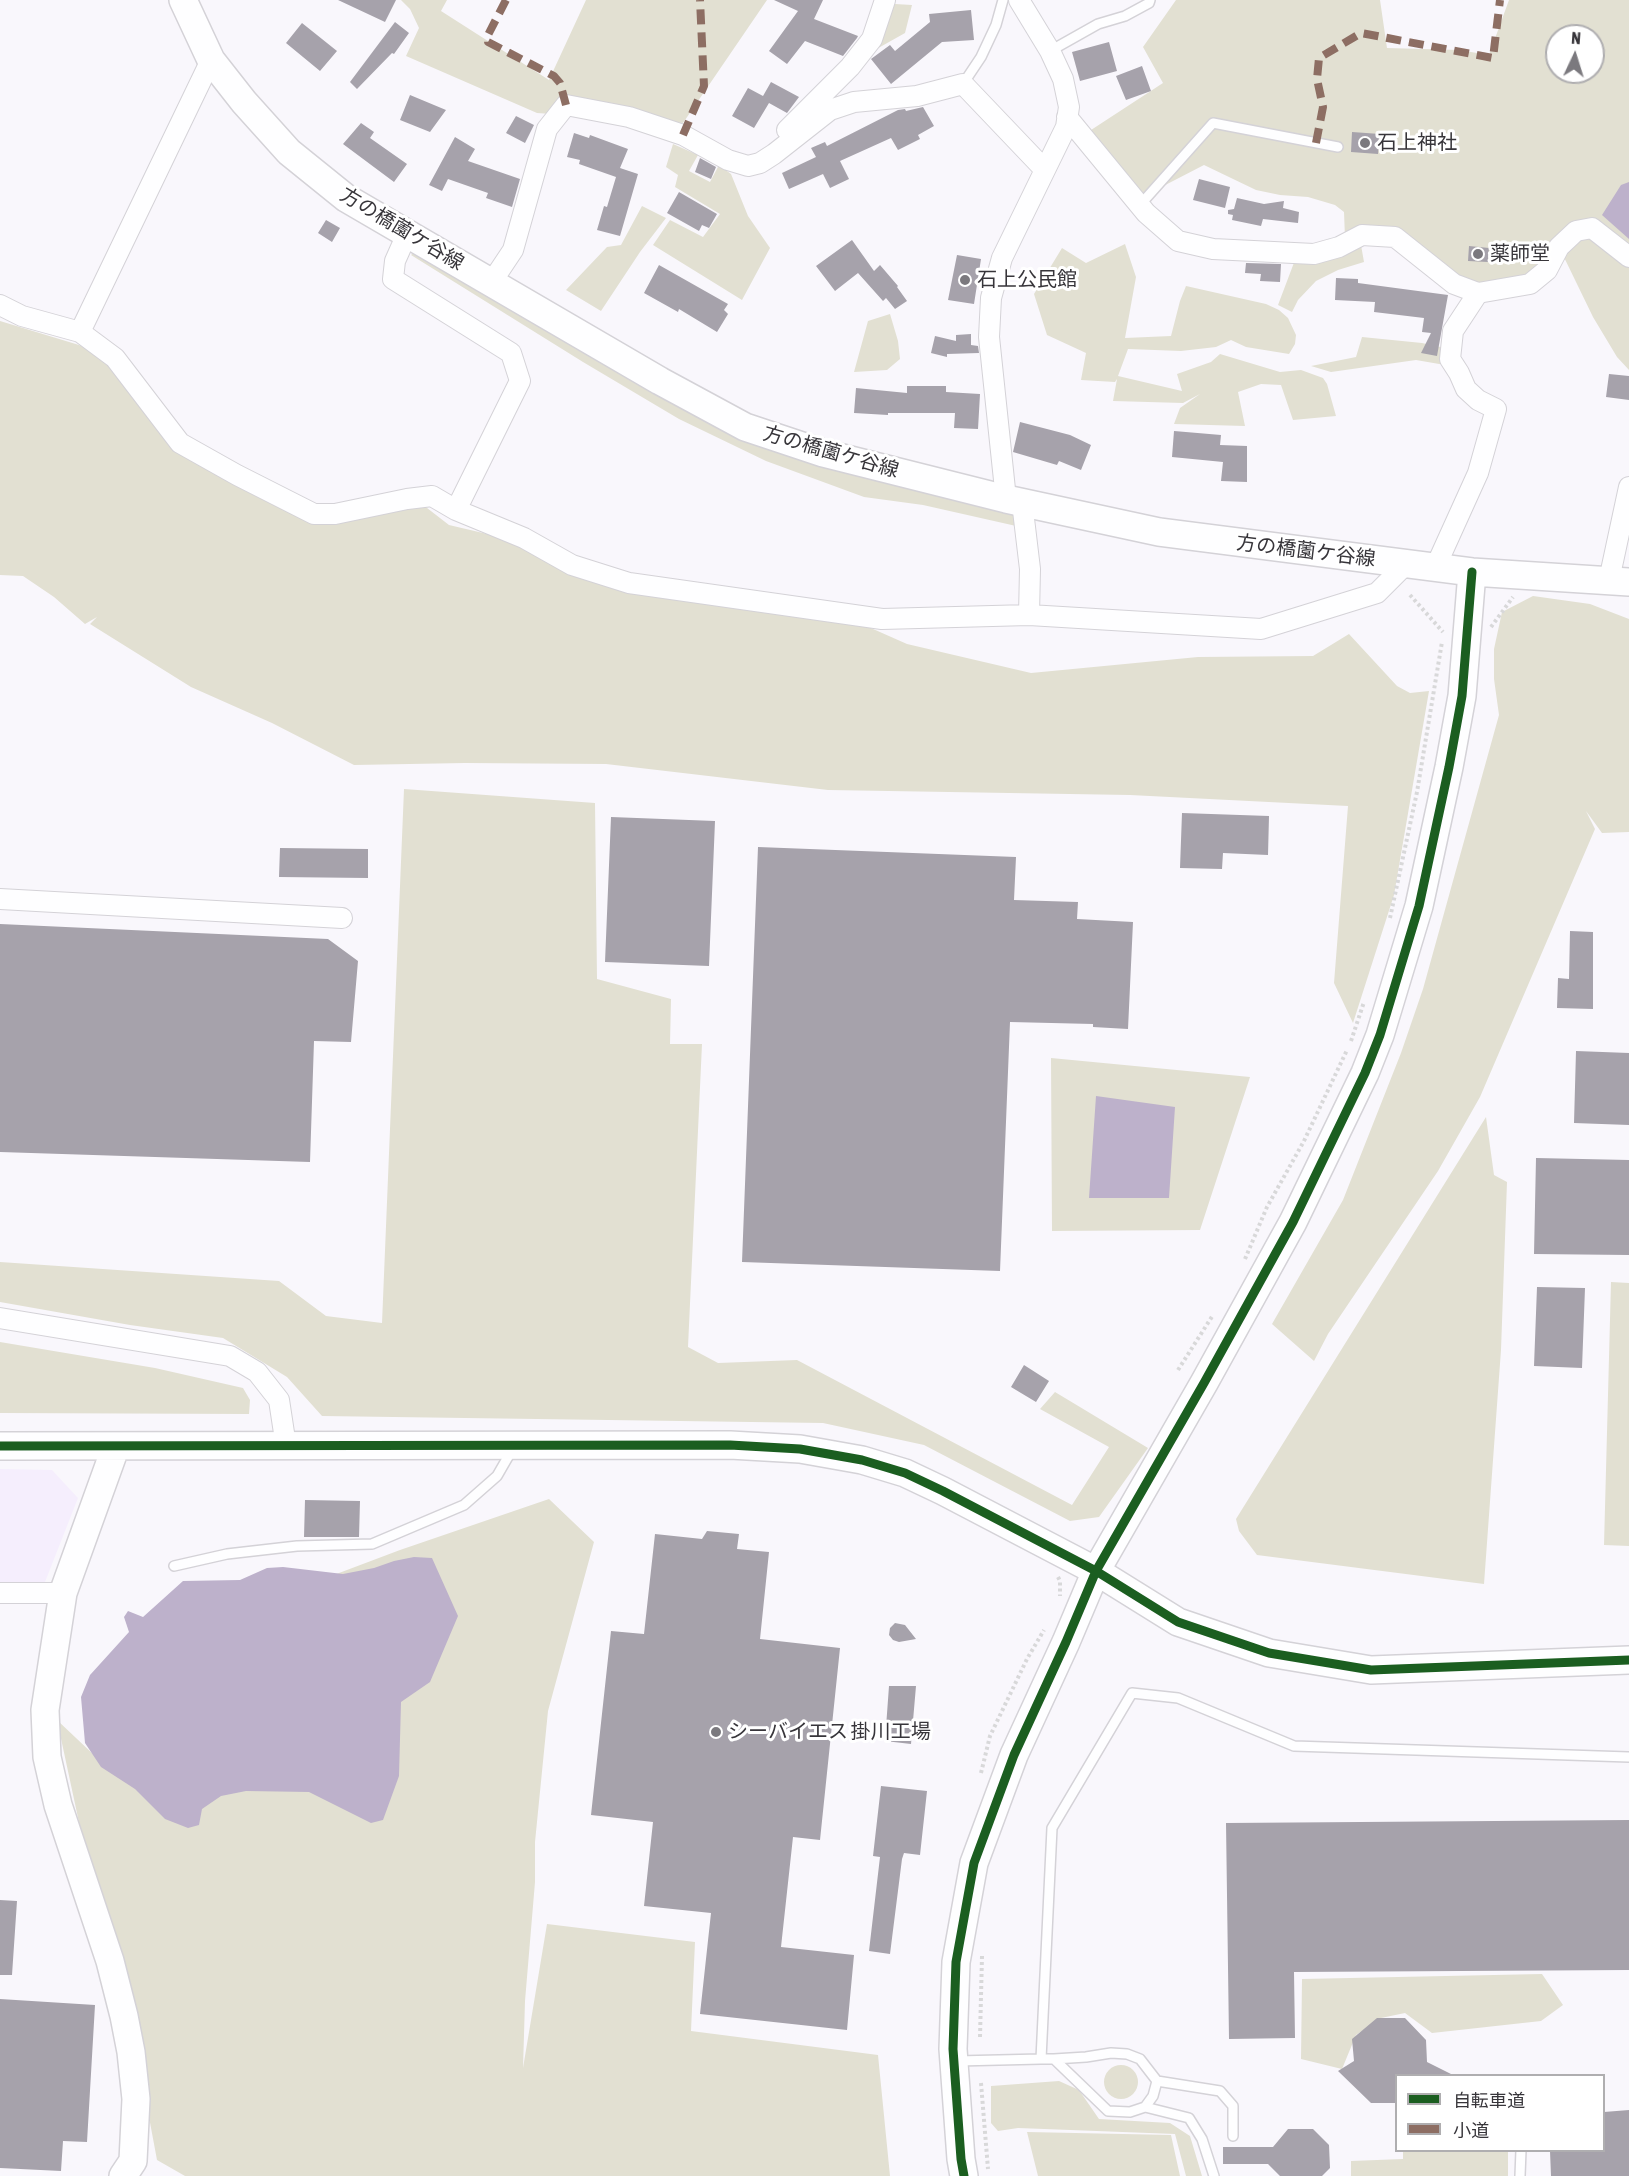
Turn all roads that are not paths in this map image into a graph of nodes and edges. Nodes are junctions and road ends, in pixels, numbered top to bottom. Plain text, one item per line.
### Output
1 (183, 0) edge
2 (885, 0) edge
3 (1003, 0) edge
4 (1019, 0) edge
5 (1150, 0) edge
6 (1050, 51) junction
7 (212, 60) junction
8 (963, 84) junction
9 (1067, 117) junction
10 (1338, 147) dead end
11 (748, 166) junction
12 (1045, 170) junction
13 (1140, 205) junction
14 (407, 234) junction
15 (1629, 257) edge
16 (491, 284) junction
17 (1478, 293) junction
18 (0, 305) edge
19 (80, 332) junction
20 (1629, 487) edge
21 (1014, 501) junction
22 (456, 510) junction
23 (1406, 564) junction
24 (1436, 568) junction
25 (1472, 572) junction
26 (1619, 581) edge
27 (1029, 615) junction
28 (0, 899) edge
29 (342, 918) dead end
30 (0, 1318) edge
31 (515, 1445) junction
32 (0, 1446) edge
33 (116, 1446) junction
34 (286, 1446) junction
35 (174, 1566) dead end
36 (1096, 1571) junction
37 (0, 1593) edge
38 (63, 1593) junction
39 (1629, 1660) edge
40 (1629, 1756) edge
41 (1041, 2058) junction
42 (1054, 2060) junction
43 (954, 2061) junction
44 (1157, 2081) junction
45 (1144, 2108) junction
46 (1233, 2136) dead end
47 (1521, 2152) edge
48 (123, 2176) edge
49 (964, 2176) edge
50 (1214, 2176) edge
51 (1520, 2176) edge

1 - 7 street, 方の橋薗ケ谷線
2 - 11 street
3 - 8 lane
4 - 6 street
5 - 6 lane
6 - 9 street
7 - 14 street, 方の橋薗ケ谷線
7 - 19 street
8 - 11 street
8 - 12 street
9 - 12 street
9 - 13 street
10 - 13 lane
11 - 16 street
12 - 21 street
13 - 17 street
14 - 16 street, 方の橋薗ケ谷線
14 - 22 street
15 - 17 street
16 - 21 street, 方の橋薗ケ谷線
17 - 24 street
18 - 19 street
19 - 22 street
20 - 26 street
21 - 23 street, 方の橋薗ケ谷線
21 - 27 street
22 - 27 street
23 - 24 street, 方の橋薗ケ谷線
23 - 27 street
24 - 25 street, 方の橋薗ケ谷線
25 - 26 street, 方の橋薗ケ谷線
25 - 36 street
28 - 29 street
30 - 34 street
31 - 34 street
31 - 35 lane
31 - 36 street
32 - 33 street
33 - 34 street
33 - 38 street
36 - 39 street
36 - 43 street
37 - 38 street
38 - 48 street
40 - 41 lane
41 - 42 lane
41 - 43 lane
42 - 44 lane
42 - 45 lane
43 - 49 street
44 - 45 lane
44 - 46 lane
45 - 50 lane
47 - 51 lane

